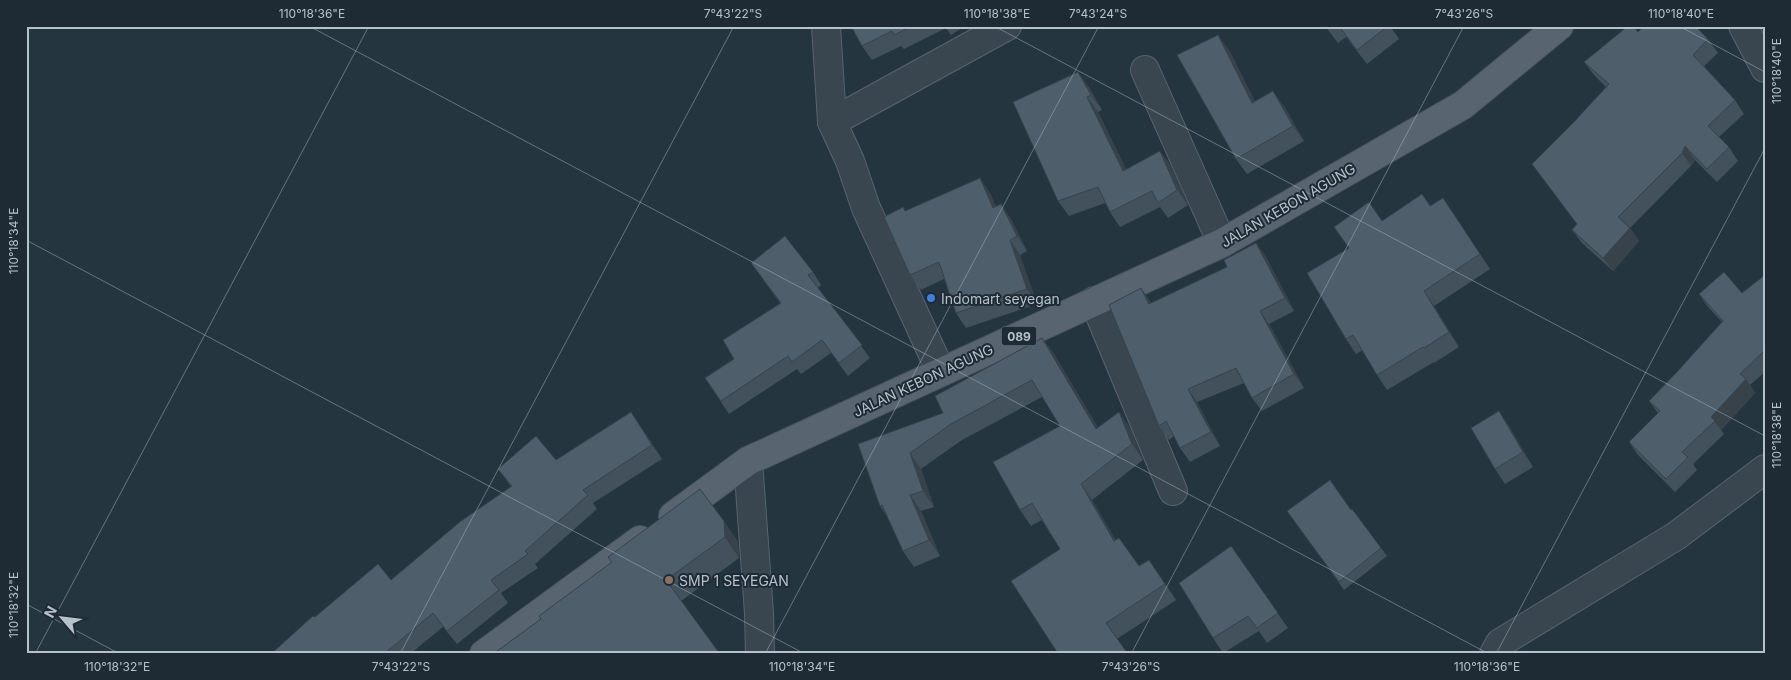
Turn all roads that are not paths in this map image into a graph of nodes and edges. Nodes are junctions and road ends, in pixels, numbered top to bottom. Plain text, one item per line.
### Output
1 (826, 26) edge
2 (1007, 26) edge
3 (1558, 26) edge
4 (1742, 26) edge
5 (1765, 68) edge
6 (1146, 70) dead end
7 (832, 122) junction
8 (1222, 243) junction
9 (1094, 301) junction
10 (940, 372) junction
11 (748, 461) junction
12 (1765, 469) edge
13 (1173, 491) dead end
14 (484, 654) edge
15 (760, 654) edge
16 (1494, 654) edge

1 - 7 street
2 - 7 street
3 - 8 main road, JALAN KEBON AGUNG / 089
4 - 5 street
6 - 8 street
7 - 10 street
8 - 9 main road, JALAN KEBON AGUNG / 089
9 - 10 main road, JALAN KEBON AGUNG / 089
9 - 13 street
10 - 11 main road, JALAN KEBON AGUNG / 089
11 - 14 main road, JALAN KEBON AGUNG / 089
11 - 15 street
12 - 16 street

